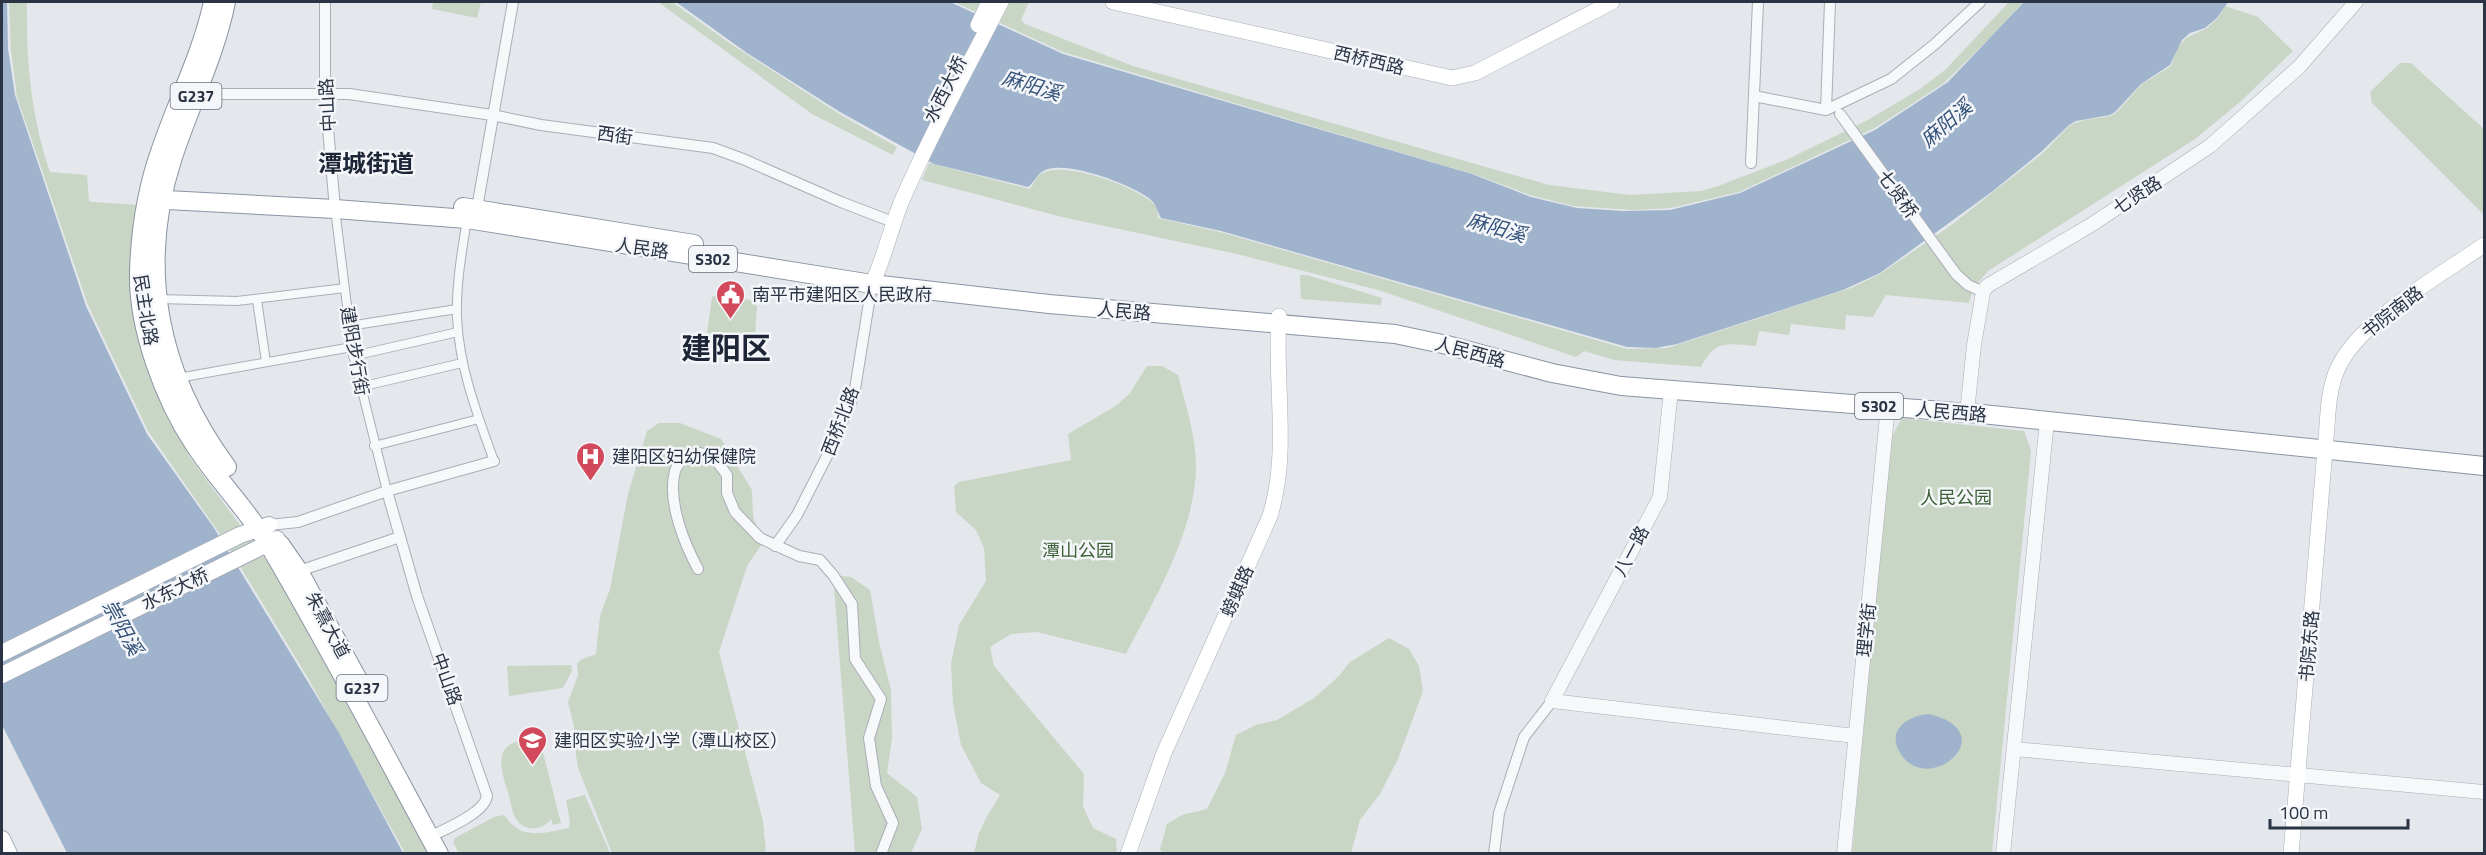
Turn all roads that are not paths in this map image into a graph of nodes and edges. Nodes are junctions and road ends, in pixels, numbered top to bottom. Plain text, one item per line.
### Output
1 (213, 2) edge
2 (226, 2) edge
3 (325, 2) edge
4 (513, 2) edge
5 (989, 2) edge
6 (1001, 2) edge
7 (1113, 2) edge
8 (1612, 2) edge
9 (1758, 2) edge
10 (1830, 2) edge
11 (1980, 2) edge
12 (2356, 2) edge
13 (325, 93) junction
14 (190, 94) junction
15 (1754, 96) junction
16 (1826, 110) junction
17 (1840, 114) dead end
18 (492, 115) junction
19 (1751, 163) dead end
20 (906, 179) junction
21 (156, 194) junction
22 (334, 203) junction
23 (473, 216) junction
24 (889, 221) junction
25 (2484, 245) edge
26 (2484, 257) edge
27 (874, 276) junction
28 (345, 288) junction
29 (1983, 292) junction
30 (158, 299) junction
31 (257, 300) junction
32 (457, 309) junction
33 (1284, 321) junction
34 (349, 326) junction
35 (458, 332) junction
36 (353, 352) junction
37 (266, 362) junction
38 (462, 363) junction
39 (177, 378) junction
40 (360, 387) junction
41 (1671, 390) junction
42 (1968, 403) junction
43 (1888, 406) junction
44 (479, 419) junction
45 (2047, 421) junction
46 (2329, 444) junction
47 (374, 446) junction
48 (2484, 455) edge
49 (494, 461) joint
50 (2484, 466) edge
51 (387, 491) junction
52 (298, 522) junction
53 (265, 537) junction
54 (400, 537) junction
55 (776, 546) junction
56 (698, 569) dead end
57 (299, 572) junction
58 (2, 653) edge
59 (2, 675) edge
60 (1552, 701) junction
61 (1855, 736) junction
62 (2014, 748) junction
63 (2300, 775) junction
64 (2484, 792) edge
65 (435, 834) junction
66 (2, 839) edge
67 (9, 854) edge
68 (439, 854) edge
69 (452, 854) edge
70 (881, 854) edge
71 (1128, 854) edge
72 (1136, 854) edge
73 (1494, 854) edge
74 (1844, 854) edge
75 (2003, 854) edge
76 (2293, 854) edge

1 - 14 highway, 民主北路 / G237
2 - 14 highway, 民主北路 / G237
3 - 13 street, 中山路
4 - 18 street
5 - 20 main road, 水西大桥
6 - 20 main road
7 - 8 main road, 西桥西路
9 - 15 street
10 - 16 street
11 - 16 street
12 - 29 street, 七贤路
13 - 14 street, 西街
13 - 18 street, 西街
13 - 22 street, 中山路
14 - 21 highway, 民主北路 / G237
15 - 16 street
15 - 19 street
17 - 29 street, 七贤桥
18 - 23 street
18 - 24 street, 西街
20 - 24 main road
21 - 22 highway, 人民路 / S302
21 - 30 highway, 民主北路 / G237
21 - 53 highway, 民主北路 / G237
22 - 23 highway, 人民路 / S302
22 - 28 street, 建阳步行街
23 - 27 highway, 人民路 / S302
23 - 32 street
24 - 27 main road
25 - 46 main road, 书院南路
26 - 46 main road
27 - 33 highway, 人民路 / S302
27 - 55 street, 西桥北路
28 - 31 street
28 - 34 street, 建阳步行街
29 - 42 street
30 - 31 street
30 - 39 highway, 民主北路 / G237
31 - 37 street
32 - 34 street
32 - 35 street
33 - 41 highway, 人民西路 / S302
33 - 42 highway, 人民西路 / S302
33 - 71 main road, 螃蜞路
33 - 72 main road
34 - 36 street, 建阳步行街
35 - 36 street
35 - 38 street
36 - 37 street
36 - 40 street, 建阳步行街
37 - 39 street
38 - 40 street
38 - 44 street
39 - 53 highway, 民主北路 / G237
40 - 47 street, 建阳步行街
41 - 43 highway, 人民西路 / S302
41 - 60 street, 八一路
42 - 46 highway, 人民西路 / S302
43 - 45 highway, 人民西路 / S302
43 - 61 street, 理学街
44 - 47 street
44 - 49 street
45 - 46 highway, 人民西路 / S302
45 - 62 street
46 - 48 highway, 人民西路 / S302
46 - 50 highway, 人民西路 / S302
46 - 63 main road, 书院东路
47 - 51 street, 建阳步行街
49 - 51 street
51 - 52 street
51 - 54 street, 中山路
52 - 53 street
52 - 53 street
53 - 57 highway, 朱熹大道 / G237
53 - 58 main road, 水东大桥
53 - 59 main road, 水东大桥
53 - 65 highway, 朱熹大道 / G237
54 - 57 street
54 - 65 street, 中山路
55 - 56 street
55 - 70 street
57 - 65 highway, 朱熹大道 / G237
60 - 61 street
60 - 73 street
61 - 74 street, 理学街
62 - 63 street
62 - 75 street
63 - 64 street
63 - 76 main road, 书院东路
65 - 68 highway, 朱熹大道 / G237
65 - 69 highway, 朱熹大道 / G237
66 - 67 main road

